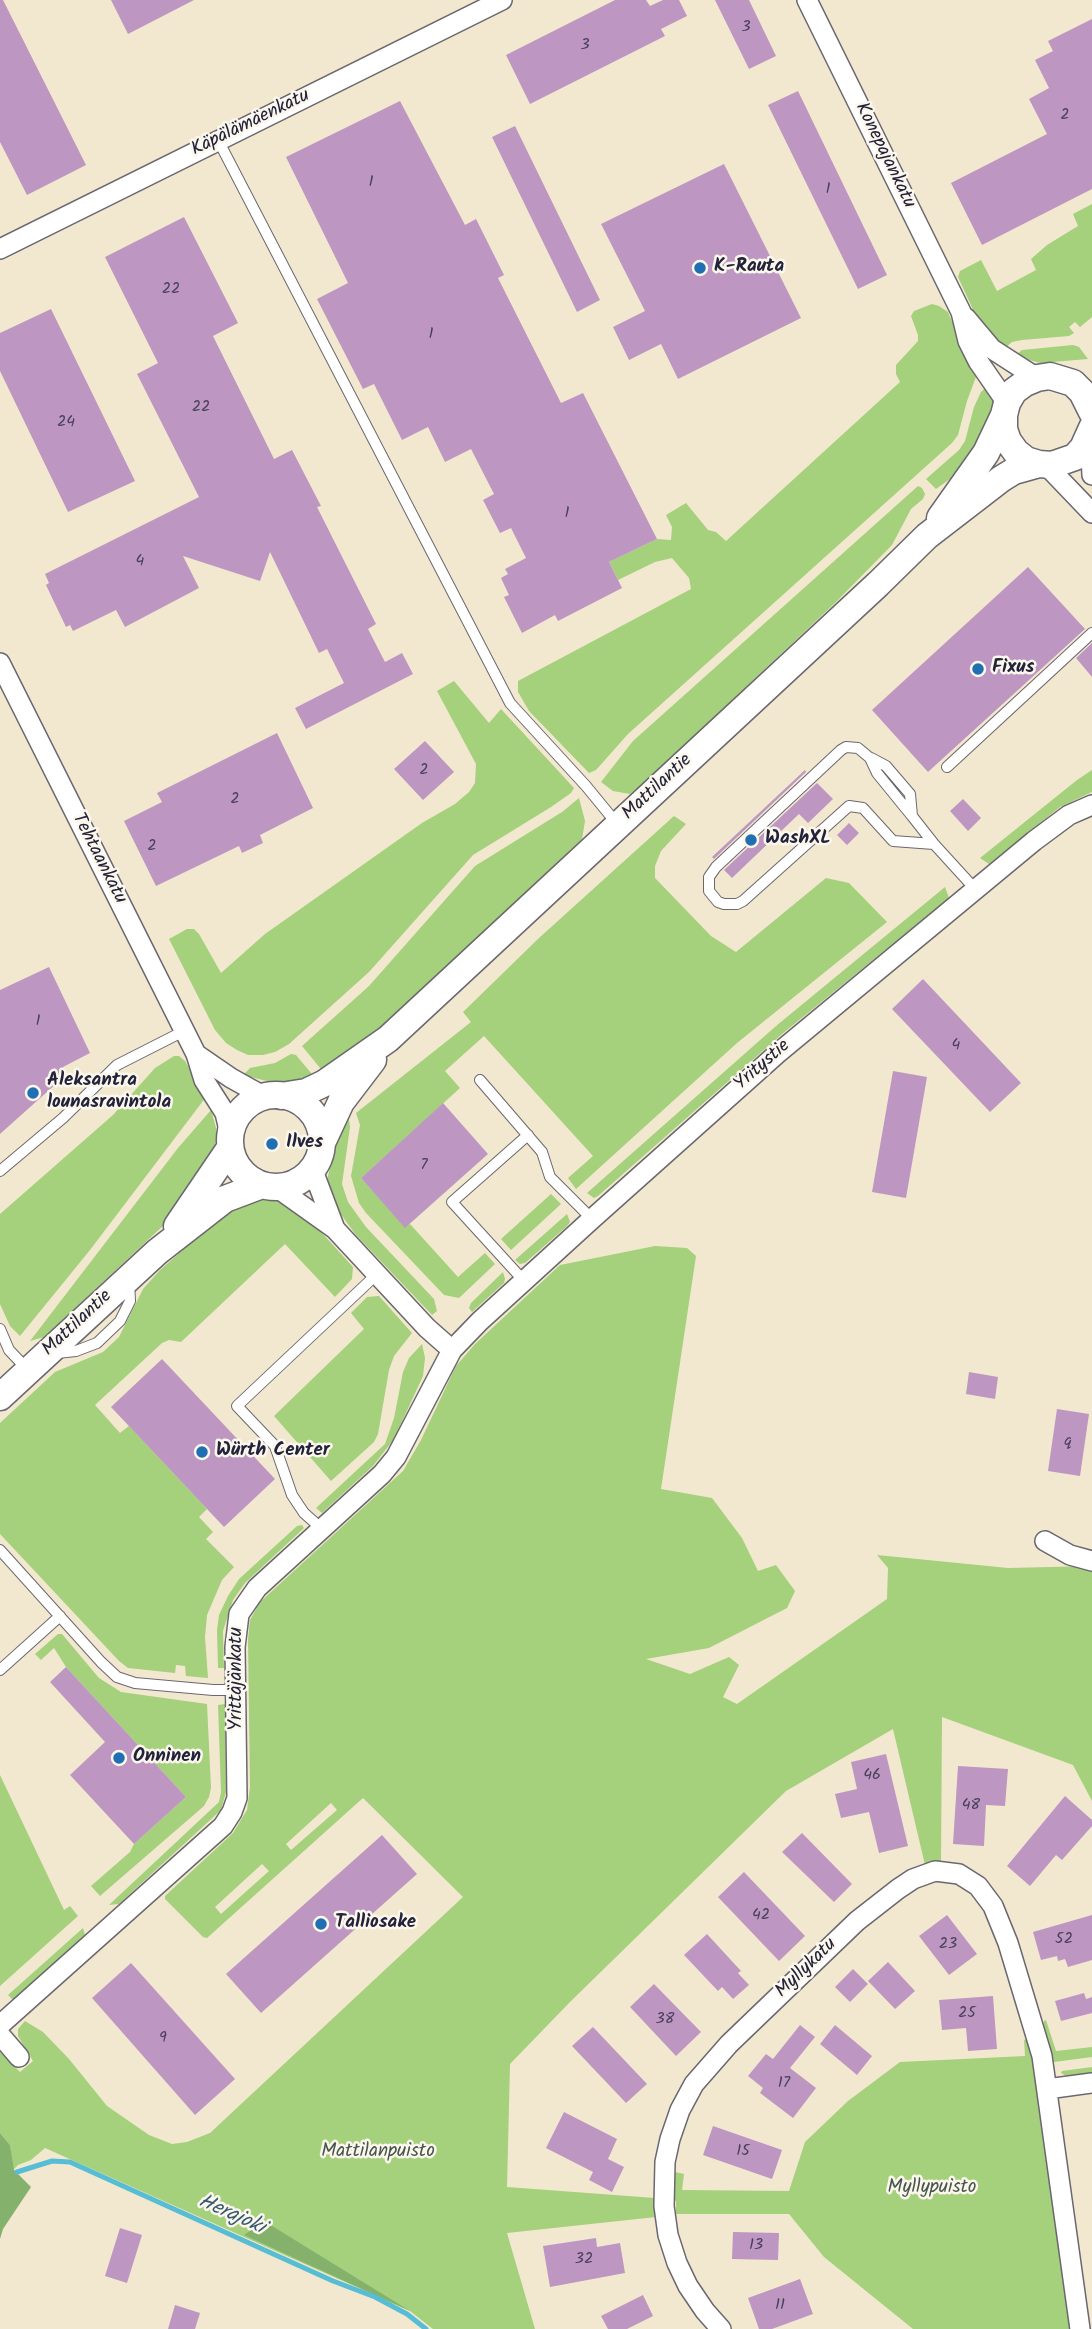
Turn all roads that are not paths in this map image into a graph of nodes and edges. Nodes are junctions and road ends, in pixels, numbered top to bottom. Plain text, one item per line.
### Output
1 (502, 0) edge
2 (807, 0) edge
3 (218, 140) junction
4 (0, 249) edge
5 (961, 312) junction
6 (1092, 368) edge
7 (1049, 378) junction
8 (1006, 409) junction
9 (1091, 426) edge
10 (1042, 465) junction
11 (1092, 475) edge
12 (1092, 513) edge
13 (927, 536) junction
14 (1092, 633) edge
15 (0, 663) edge
16 (870, 758) junction
17 (947, 767) dead end
18 (1092, 805) edge
19 (912, 816) junction
20 (619, 825) junction
21 (934, 844) junction
22 (976, 890) junction
23 (184, 1031) junction
24 (388, 1039) junction
25 (196, 1054) junction
26 (480, 1080) dead end
27 (273, 1096) junction
28 (528, 1135) junction
29 (230, 1141) junction
30 (317, 1156) junction
31 (0, 1171) edge
32 (269, 1186) junction
33 (592, 1219) junction
34 (335, 1229) junction
35 (157, 1252) junction
36 (376, 1275) junction
37 (524, 1281) junction
38 (0, 1329) edge
39 (452, 1350) junction
40 (37, 1362) junction
41 (0, 1397) edge
42 (322, 1529) junction
43 (1045, 1541) dead end
44 (0, 1550) edge
45 (1092, 1561) edge
46 (60, 1616) junction
47 (0, 1670) edge
48 (236, 1690) junction
49 (0, 2025) edge
50 (0, 2035) edge
51 (19, 2056) dead end
52 (1092, 2083) edge
53 (1047, 2089) junction
54 (720, 2329) edge
55 (1080, 2329) edge

1 - 3 street, Käpälämäenkatu
2 - 5 street, Konepajankatu
3 - 4 street, Käpälämäenkatu
3 - 20 lane
5 - 7 street, Konepajankatu
5 - 8 street, Konepajankatu
6 - 7 street
7 - 8 street
7 - 9 street
8 - 10 street
8 - 13 street, Mattilantie
9 - 10 street
9 - 11 street
10 - 12 street
10 - 13 street, Mattilantie
13 - 20 street, Mattilantie
14 - 17 lane
15 - 23 street, Tehtaankatu
16 - 19 lane
16 - 19 lane
16 - 21 lane
18 - 22 street, Yritystie
19 - 21 lane
20 - 24 street, Mattilantie
21 - 22 lane
22 - 33 street, Yritystie
23 - 25 street, Tehtaankatu
23 - 31 lane
24 - 27 street, Mattilantie
24 - 30 street, Mattilantie
25 - 27 street, Tehtaankatu
25 - 29 street, Tehtaankatu
26 - 28 lane
27 - 29 street
27 - 30 street
28 - 33 lane
28 - 37 lane
29 - 32 street
29 - 35 street, Mattilantie
30 - 32 street
30 - 34 street
32 - 34 street
32 - 35 street, Mattilantie
33 - 37 street, Yritystie
34 - 36 street
35 - 40 street, Mattilantie
36 - 39 street
36 - 42 lane
37 - 39 street, Yritystie
38 - 40 lane
39 - 42 street, Yrittäjänkatu
40 - 41 street, Mattilantie
42 - 48 street, Yrittäjänkatu
43 - 45 street
44 - 46 lane
46 - 47 lane
46 - 48 lane
48 - 49 street, Yrittäjänkatu
50 - 51 street
52 - 53 street
53 - 54 street, Myllykatu
53 - 55 street, Myllykatu

